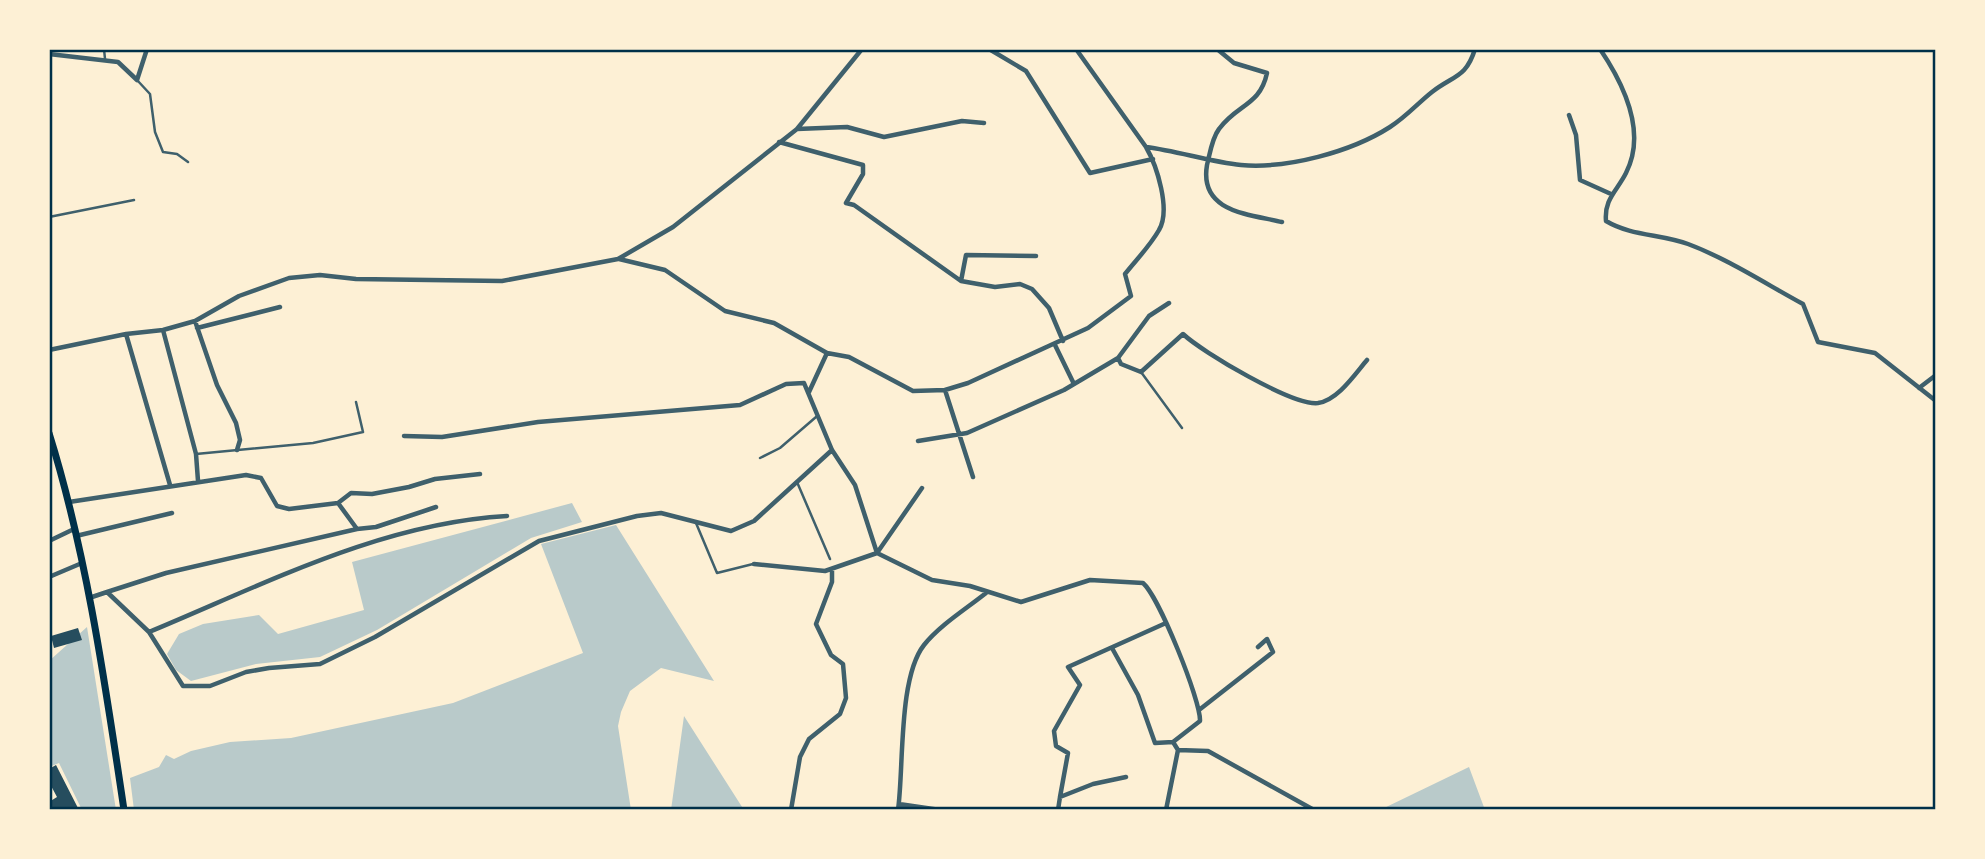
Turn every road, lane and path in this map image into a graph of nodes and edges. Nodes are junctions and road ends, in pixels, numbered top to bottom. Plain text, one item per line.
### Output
1 (104, 49) edge
2 (147, 49) edge
3 (862, 49) edge
4 (989, 49) edge
5 (1076, 49) edge
6 (1217, 49) edge
7 (1475, 49) edge
8 (1600, 49) edge
9 (49, 54) edge
10 (105, 59) junction
11 (136, 80) junction
12 (1569, 116) dead end
13 (984, 122) dead end
14 (797, 129) junction
15 (778, 141) junction
16 (1146, 147) junction
17 (1209, 158) junction
18 (1153, 159) junction
19 (188, 162) dead end
20 (1611, 194) junction
21 (134, 200) dead end
22 (49, 217) edge
23 (1282, 222) dead end
24 (1036, 256) dead end
25 (618, 259) junction
26 (961, 281) junction
27 (1169, 303) dead end
28 (280, 307) dead end
29 (195, 321) junction
30 (197, 328) junction
31 (163, 330) junction
32 (126, 334) junction
33 (1063, 341) junction
34 (1055, 345) junction
35 (49, 350) edge
36 (827, 353) junction
37 (1118, 358) junction
38 (1367, 360) dead end
39 (1141, 372) junction
40 (1936, 375) edge
41 (1073, 382) junction
42 (1919, 388) junction
43 (945, 390) junction
44 (809, 393) junction
45 (1936, 401) edge
46 (356, 402) dead end
47 (816, 417) junction
48 (1182, 428) dead end
49 (49, 433) edge
50 (958, 433) junction
51 (404, 436) dead end
52 (918, 441) dead end
53 (237, 450) junction
54 (832, 450) junction
55 (196, 454) junction
56 (760, 458) dead end
57 (53, 461) edge
58 (480, 474) dead end
59 (973, 477) dead end
60 (198, 481) junction
61 (797, 482) junction
62 (170, 485) junction
63 (922, 488) dead end
64 (69, 502) junction
65 (338, 503) junction
66 (436, 507) dead end
67 (172, 513) dead end
68 (507, 516) dead end
69 (696, 523) junction
70 (357, 529) junction
71 (76, 532) junction
72 (49, 541) edge
73 (877, 553) junction
74 (830, 559) dead end
75 (82, 564) junction
76 (754, 564) joint
77 (831, 569) junction
78 (49, 577) edge
79 (107, 592) junction
80 (986, 593) junction
81 (89, 597) junction
82 (1167, 623) junction
83 (149, 632) junction
84 (1258, 647) dead end
85 (1112, 648) junction
86 (1199, 710) junction
87 (1173, 742) junction
88 (1178, 750) junction
89 (1126, 777) dead end
90 (1060, 797) junction
91 (898, 807) edge
92 (124, 810) edge
93 (791, 810) edge
94 (940, 810) edge
95 (1058, 810) edge
96 (1166, 810) edge
97 (1314, 810) edge

1 - 10 lane
2 - 11 street
3 - 14 street
4 - 18 street
5 - 16 street
6 - 17 street
7 - 17 street
8 - 20 street
9 - 10 street
10 - 11 street
11 - 19 lane
12 - 20 street
13 - 14 street
14 - 15 street
15 - 25 street
15 - 26 street
16 - 17 street
16 - 18 street
17 - 23 street
18 - 33 street
20 - 42 street
21 - 22 lane
24 - 26 street
25 - 29 street
25 - 36 street
26 - 33 street
27 - 37 street
28 - 30 street
29 - 30 street
29 - 31 street
30 - 53 street
31 - 32 street
31 - 55 street
32 - 35 street
32 - 62 street
33 - 34 street
34 - 41 street
34 - 43 street
36 - 43 street
36 - 44 street
37 - 39 street
37 - 41 street
38 - 39 street
39 - 48 lane
40 - 42 street
41 - 50 street
42 - 45 street
43 - 50 street
44 - 47 street
44 - 51 street
46 - 53 lane
47 - 54 street
47 - 56 lane
49 - 57 main road
50 - 52 street
50 - 59 street
53 - 55 lane
54 - 61 street
54 - 73 street
55 - 60 street
57 - 64 main road
58 - 65 street
60 - 62 street
60 - 65 street
61 - 69 street
61 - 74 lane
62 - 64 street
63 - 73 street
64 - 71 main road
65 - 70 street
66 - 70 street
67 - 71 street
68 - 83 street
69 - 76 lane
69 - 83 street
70 - 79 street
71 - 72 street
71 - 75 main road
73 - 77 street
73 - 80 street
75 - 78 street
75 - 81 main road
76 - 77 street
77 - 93 street
79 - 81 street
79 - 83 street
80 - 82 street
80 - 91 street
81 - 92 main road
82 - 85 street
82 - 86 street
84 - 86 street
85 - 87 street
85 - 90 street
86 - 87 street
87 - 88 street
88 - 96 street
88 - 97 street
89 - 90 street
90 - 95 street
91 - 94 street

